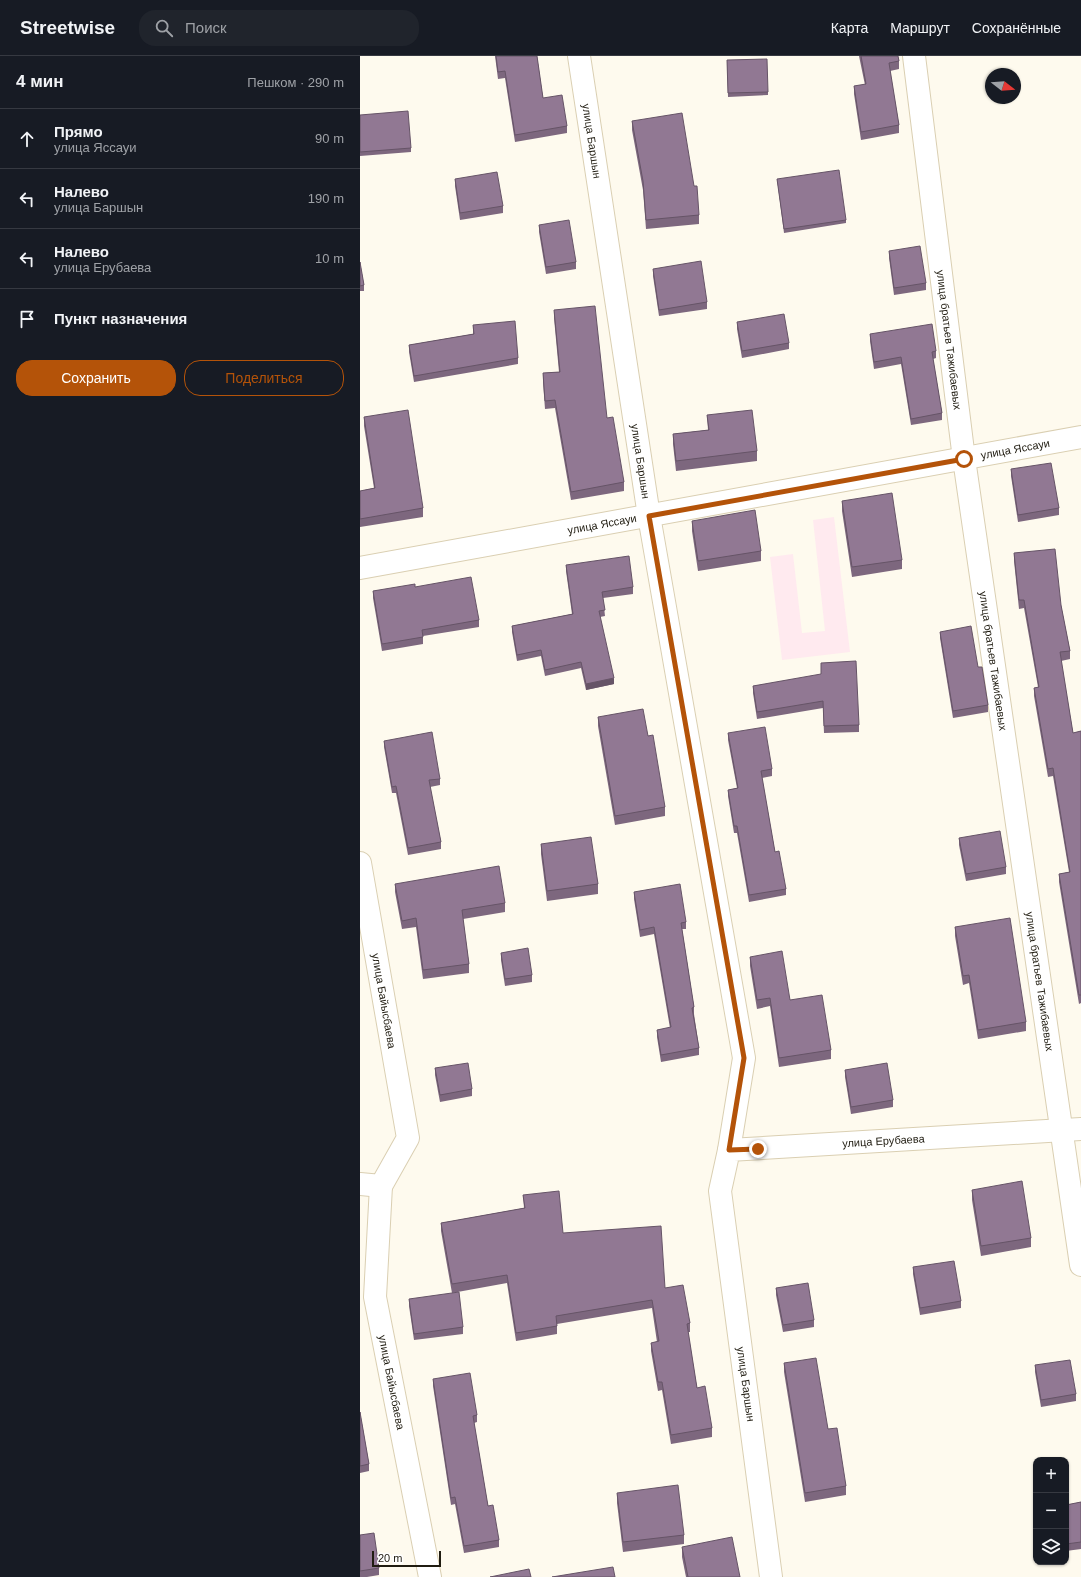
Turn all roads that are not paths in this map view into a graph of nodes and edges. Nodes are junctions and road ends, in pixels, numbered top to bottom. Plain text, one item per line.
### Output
1 (579, 56) edge
2 (914, 56) edge
3 (1081, 438) edge
4 (964, 459) junction
5 (649, 516) junction
6 (360, 568) edge
7 (360, 863) edge
8 (1072, 1129) edge
9 (729, 1150) junction
10 (371, 1185) edge
11 (1081, 1264) edge
12 (430, 1577) edge
13 (771, 1577) edge

1 - 5 street, улица Баршын
2 - 4 street, улица братьев Тажибаевых
3 - 4 street, улица Яссауи
4 - 5 street, улица Яссауи
4 - 8 street, улица братьев Тажибаевых
5 - 6 street, улица Яссауи
5 - 9 street, улица Баршын
7 - 10 street, улица Байысбаева
8 - 9 street, улица Ерубаева
8 - 11 street, улица братьев Тажибаевых
9 - 13 street, улица Баршын
10 - 12 street, улица Байысбаева

